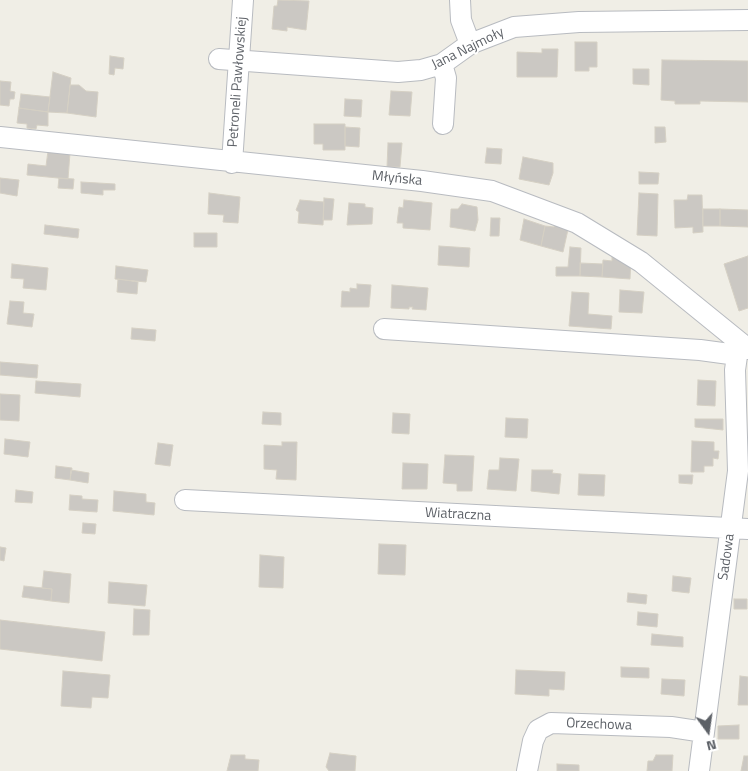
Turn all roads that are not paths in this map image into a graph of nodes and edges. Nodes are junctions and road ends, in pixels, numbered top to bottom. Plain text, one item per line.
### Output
1 (243, 0) edge
2 (460, 0) edge
3 (748, 20) edge
4 (470, 44) junction
5 (218, 59) dead end
6 (239, 60) junction
7 (442, 64) junction
8 (443, 124) dead end
9 (0, 137) edge
10 (232, 163) junction
11 (384, 329) dead end
12 (741, 349) edge
13 (185, 500) dead end
14 (739, 529) edge
15 (704, 732) junction
16 (527, 771) edge
17 (699, 771) edge

1 - 6 street, Petroneli Pawłowskiej
2 - 4 street
3 - 4 street, Jana Najmoły
4 - 7 street, Jana Najmoły
5 - 6 street, Jana Najmoły
6 - 7 street, Jana Najmoły
6 - 10 street, Petroneli Pawłowskiej
7 - 8 street
9 - 10 street, Młyńska
10 - 12 street, Młyńska
11 - 12 street
12 - 14 street, Sadowa
13 - 14 street, Wiatraczna
14 - 15 street, Sadowa
15 - 16 street, Orzechowa
15 - 17 street, Sadowa

